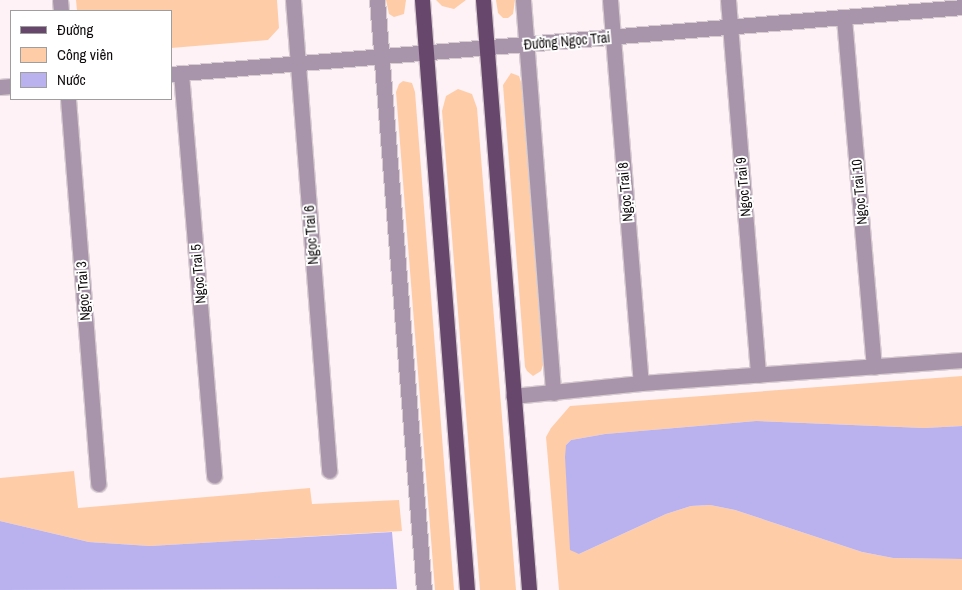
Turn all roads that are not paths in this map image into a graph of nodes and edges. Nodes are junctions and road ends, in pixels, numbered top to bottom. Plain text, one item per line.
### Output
1 (293, 0) edge
2 (377, 0) edge
3 (422, 0) edge
4 (483, 0) edge
5 (523, 0) edge
6 (610, 0) edge
7 (728, 0) edge
8 (961, 0) edge
9 (962, 7) edge
10 (844, 18) junction
11 (730, 28) junction
12 (613, 38) junction
13 (527, 44) junction
14 (487, 48) junction
15 (427, 52) junction
16 (381, 56) junction
17 (298, 63) junction
18 (176, 73) edge
19 (68, 100) edge
20 (962, 360) edge
21 (874, 367) junction
22 (758, 375) junction
23 (641, 384) junction
24 (553, 392) junction
25 (513, 396) junction
26 (329, 471) dead end
27 (214, 476) dead end
28 (98, 484) dead end
29 (424, 590) edge
30 (467, 590) edge
31 (529, 590) edge

1 - 17 street, Ngọc Trai 6
2 - 16 street
3 - 15 main road
4 - 14 main road
5 - 13 street
6 - 12 street, Ngọc Trai 8
7 - 11 street, Ngọc Trai 9
8 - 9 street
9 - 10 street, Đường Ngọc Trai
10 - 11 street, Đường Ngọc Trai
10 - 21 street, Ngọc Trai 10
11 - 12 street, Đường Ngọc Trai
11 - 22 street, Ngọc Trai 9
12 - 13 street, Đường Ngọc Trai
12 - 23 street, Ngọc Trai 8
13 - 14 street, Đường Ngọc Trai
13 - 24 street
14 - 15 street, Đường Ngọc Trai
14 - 25 main road
15 - 16 street, Đường Ngọc Trai
15 - 30 main road
16 - 17 street, Đường Ngọc Trai
16 - 29 street
17 - 18 street, Đường Ngọc Trai
17 - 26 street, Ngọc Trai 6
18 - 27 street, Ngọc Trai 5
19 - 28 street, Ngọc Trai 3
20 - 21 street
21 - 22 street
22 - 23 street
23 - 24 street
24 - 25 street
25 - 31 main road

